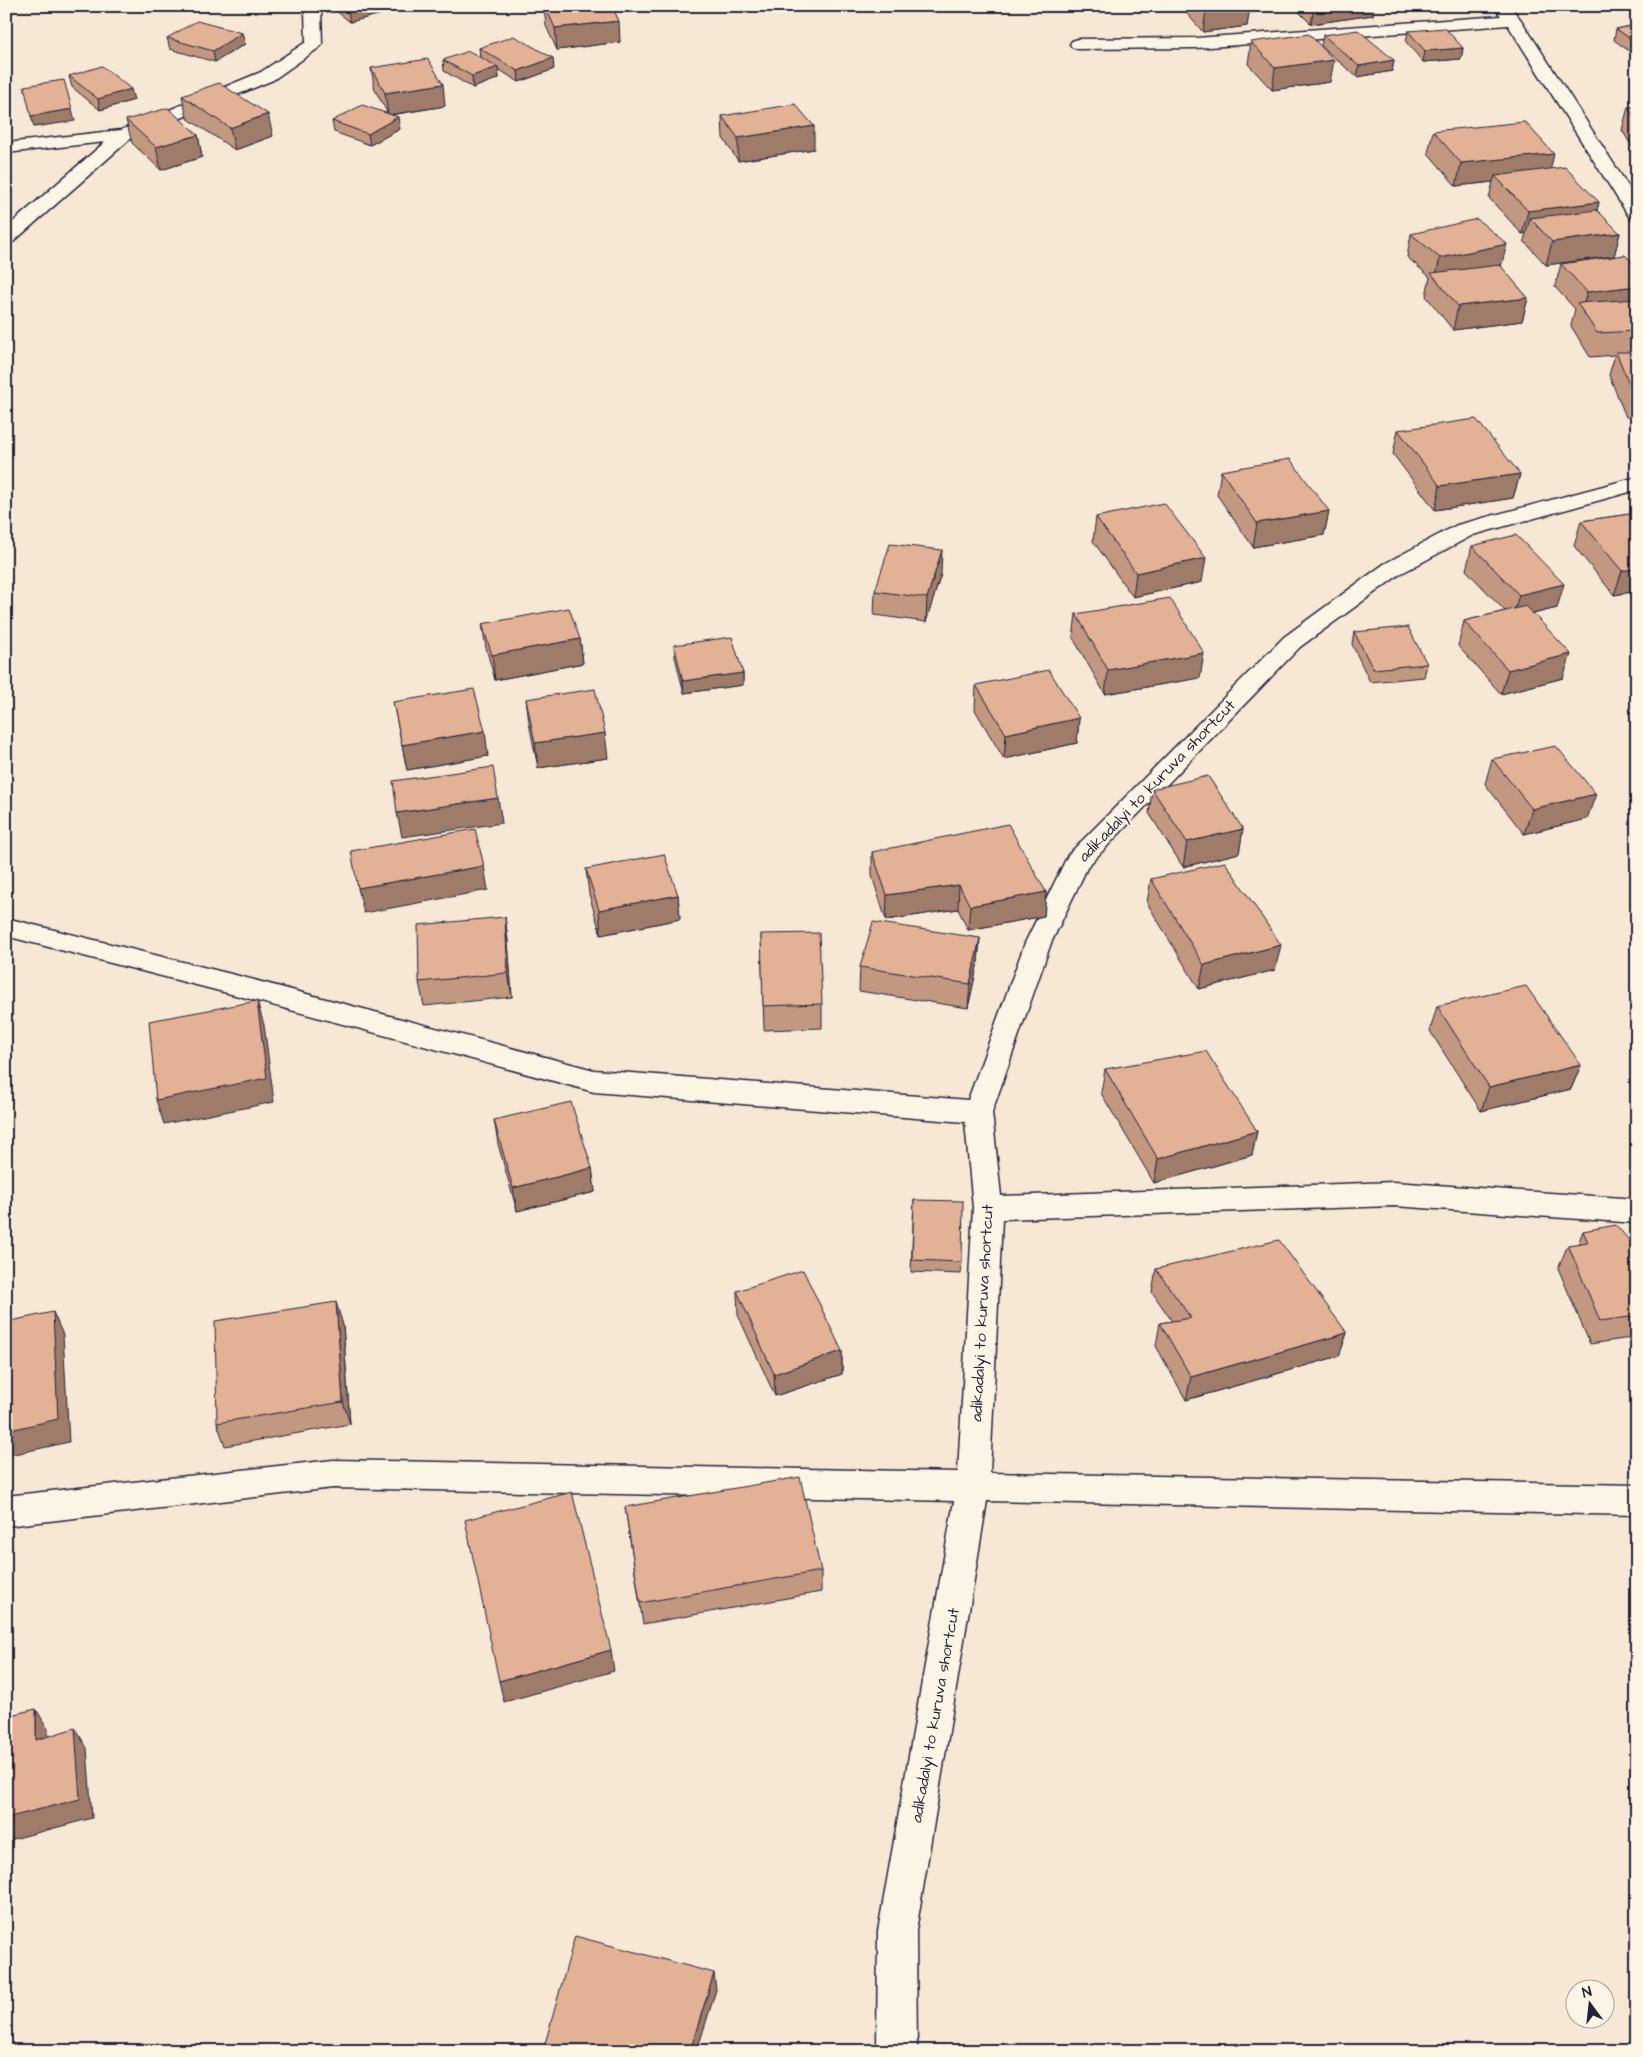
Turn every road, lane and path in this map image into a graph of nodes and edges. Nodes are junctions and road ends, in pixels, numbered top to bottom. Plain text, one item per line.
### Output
1 (308, 6) edge
2 (1501, 6) edge
3 (1513, 20) junction
4 (1078, 44) dead end
5 (124, 135) junction
6 (6, 148) edge
7 (1637, 215) edge
8 (6, 238) edge
9 (1637, 483) edge
10 (6, 927) edge
11 (978, 1112) junction
12 (988, 1208) junction
13 (1637, 1211) edge
14 (973, 1487) junction
15 (1637, 1500) edge
16 (6, 1511) edge
17 (897, 2051) edge

1 - 5 street
2 - 3 street
3 - 4 street
3 - 7 street
5 - 6 street
5 - 8 street
9 - 11 street, adikadalyi to kuruva shortcut
10 - 11 street
11 - 12 street, adikadalyi to kuruva shortcut
12 - 13 street
12 - 14 street, adikadalyi to kuruva shortcut
14 - 15 street
14 - 16 street
14 - 17 street, adikadalyi to kuruva shortcut

